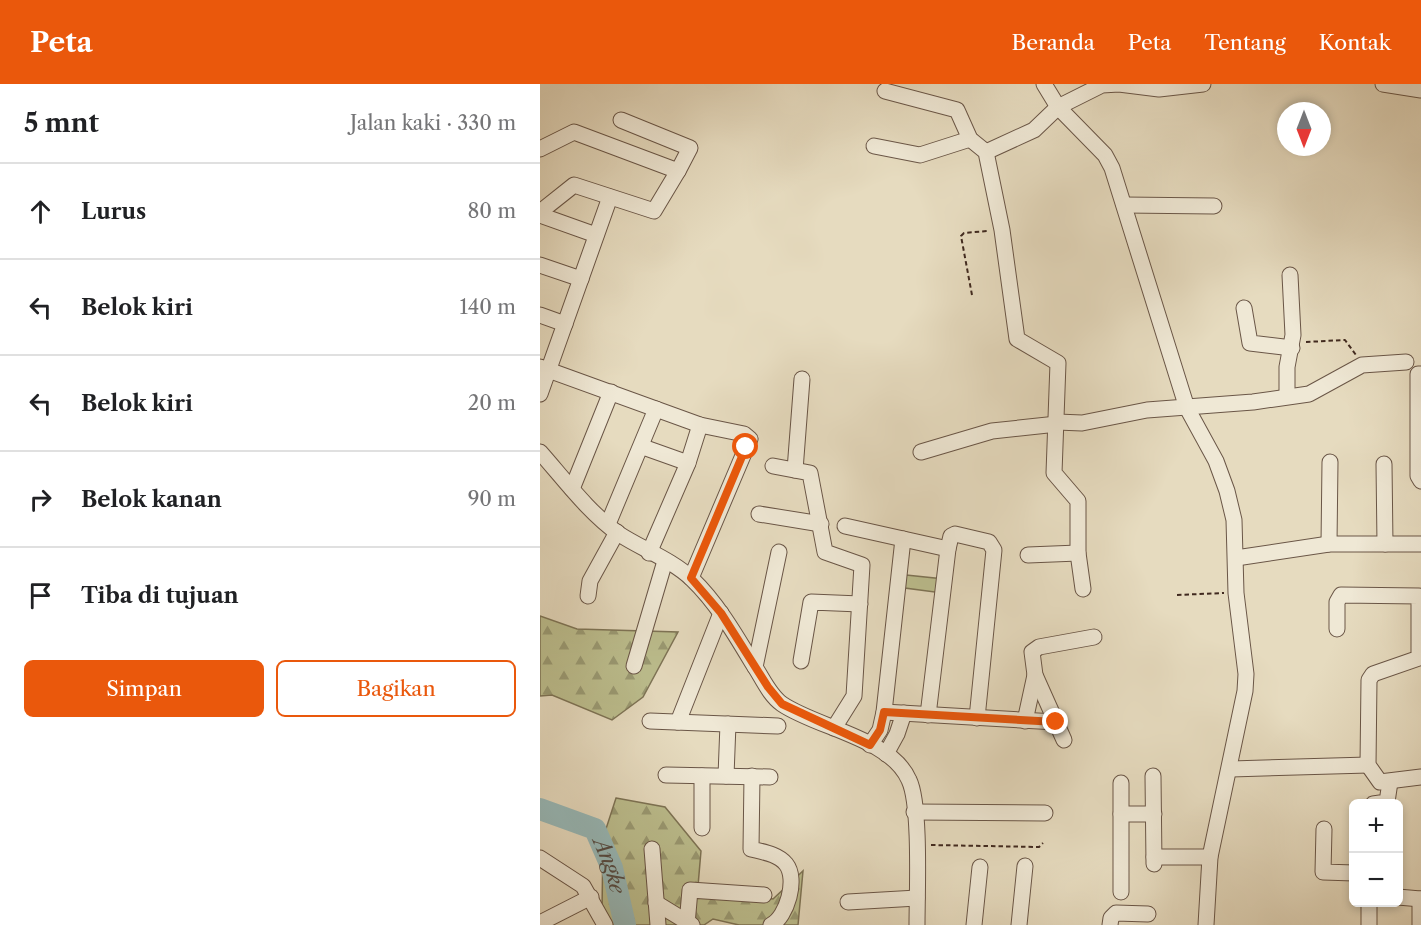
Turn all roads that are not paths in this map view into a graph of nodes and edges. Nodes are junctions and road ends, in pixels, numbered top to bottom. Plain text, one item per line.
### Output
1 (1044, 84) edge
2 (1203, 84) edge
3 (1383, 84) edge
4 (1159, 86) edge
5 (1421, 90) edge
6 (885, 92) dead end
7 (1058, 108) junction
8 (621, 120) dead end
9 (970, 139) junction
10 (874, 146) dead end
11 (540, 149) edge
12 (986, 152) junction
13 (678, 171) junction
14 (610, 197) junction
15 (1124, 204) junction
16 (1214, 206) dead end
17 (540, 214) edge
18 (596, 235) junction
19 (540, 265) edge
20 (1290, 275) dead end
21 (581, 279) junction
22 (1244, 308) dead end
23 (540, 315) edge
24 (565, 324) junction
25 (1292, 345) junction
26 (1406, 362) dead end
27 (544, 368) edge
28 (1421, 374) edge
29 (802, 379) dead end
30 (610, 392) junction
31 (540, 394) edge
32 (1287, 396) junction
33 (1187, 408) junction
34 (656, 409) junction
35 (1419, 421) edge
36 (1057, 423) junction
37 (700, 425) junction
38 (643, 447) junction
39 (540, 452) edge
40 (921, 452) dead end
41 (1330, 462) dead end
42 (688, 463) junction
43 (1384, 464) dead end
44 (774, 466) dead end
45 (795, 470) junction
46 (1420, 478) edge
47 (572, 489) junction
48 (759, 514) dead end
49 (821, 524) junction
50 (845, 526) dead end
51 (613, 528) junction
52 (903, 539) junction
53 (1329, 544) junction
54 (1385, 544) junction
55 (1421, 544) edge
56 (948, 549) junction
57 (779, 552) dead end
58 (649, 553) junction
59 (1077, 553) junction
60 (1028, 555) dead end
61 (1236, 558) junction
62 (665, 561) junction
63 (691, 578) junction
64 (1083, 589) dead end
65 (588, 596) dead end
66 (860, 604) junction
67 (721, 613) junction
68 (1337, 629) dead end
69 (1094, 637) dead end
70 (801, 661) dead end
71 (634, 666) dead end
72 (755, 667) junction
73 (1035, 675) junction
74 (884, 712) junction
75 (904, 713) junction
76 (928, 715) junction
77 (977, 718) junction
78 (650, 721) dead end
79 (1025, 721) junction
80 (678, 722) junction
81 (1056, 722) junction
82 (728, 724) junction
83 (778, 726) dead end
84 (834, 728) junction
85 (1064, 740) dead end
86 (870, 745) junction
87 (886, 754) junction
88 (1368, 765) junction
89 (1231, 768) junction
90 (666, 775) dead end
91 (702, 776) junction
92 (726, 776) junction
93 (752, 776) junction
94 (1153, 776) dead end
95 (770, 777) dead end
96 (1421, 777) edge
97 (1390, 782) junction
98 (1121, 783) dead end
99 (1387, 799) edge
100 (914, 813) junction
101 (1045, 813) dead end
102 (1121, 814) junction
103 (1154, 814) junction
104 (702, 828) dead end
105 (1324, 829) dead end
106 (652, 849) dead end
107 (1210, 857) junction
108 (540, 858) edge
109 (1025, 866) dead end
110 (980, 867) dead end
111 (1349, 873) edge
112 (1122, 892) dead end
113 (764, 895) dead end
114 (591, 897) junction
115 (1403, 897) edge
116 (917, 898) junction
117 (1420, 899) edge
118 (848, 902) dead end
119 (656, 903) junction
120 (1369, 907) edge
121 (1148, 914) dead end
122 (540, 923) edge
123 (690, 924) edge
124 (605, 925) edge
125 (658, 925) edge
126 (771, 925) edge
127 (917, 925) edge
128 (974, 925) edge
129 (1019, 925) edge
130 (1110, 925) edge
131 (1206, 925) edge
132 (1369, 925) edge
133 (1420, 925) edge

1 - 7 street
2 - 4 street
3 - 5 street
4 - 7 street
6 - 9 street
7 - 12 street
7 - 15 street
8 - 13 street
9 - 10 street
9 - 12 street
11 - 13 street
12 - 36 street
13 - 14 street
14 - 17 street
14 - 18 street
15 - 16 street
15 - 33 street
17 - 18 street
18 - 21 street
19 - 21 street
20 - 25 street
21 - 24 street
22 - 25 street
23 - 24 street
24 - 27 street
25 - 32 street
26 - 32 street
27 - 30 street
27 - 31 street
28 - 35 street
29 - 45 street
30 - 34 street
30 - 47 street
32 - 33 street
33 - 36 street
33 - 61 street
34 - 37 street
34 - 38 street
35 - 46 street
36 - 40 street
36 - 59 street
37 - 42 street
37 - 63 street
38 - 42 street
38 - 51 street
39 - 47 street
41 - 53 street
42 - 58 street
43 - 54 street
44 - 45 street
45 - 49 street
47 - 51 street
48 - 49 street
49 - 66 street
50 - 52 street
51 - 58 street
51 - 65 street
52 - 56 street
52 - 74 street
53 - 54 street
53 - 61 street
54 - 55 street
56 - 76 street
56 - 77 street
57 - 72 street
58 - 62 street
59 - 60 street
59 - 64 street
61 - 89 street
62 - 63 street
62 - 71 street
63 - 67 street
66 - 70 street
66 - 84 street
67 - 72 street
67 - 80 street
68 - 88 street
69 - 73 street
72 - 84 street
73 - 79 street
73 - 81 street
74 - 75 street
74 - 86 street
75 - 76 street
75 - 87 street
76 - 77 street
77 - 79 street
78 - 80 street
79 - 81 street
80 - 82 street
81 - 85 street
82 - 83 street
82 - 92 street
84 - 86 street
86 - 87 street
87 - 100 street
88 - 89 street
88 - 97 street
89 - 107 street
90 - 91 street
91 - 92 street
91 - 104 street
92 - 93 street
93 - 95 street
93 - 126 street
94 - 103 street
96 - 97 street
97 - 99 street
98 - 102 street
100 - 101 street
100 - 116 street
102 - 103 street
102 - 112 street
103 - 107 street
105 - 111 street
106 - 119 street
107 - 131 street
108 - 114 street
109 - 129 street
110 - 128 street
113 - 123 street
114 - 122 street
114 - 124 street
115 - 117 street
116 - 118 street
116 - 127 street
117 - 133 street
119 - 123 street
119 - 125 street
120 - 132 street
121 - 130 street

